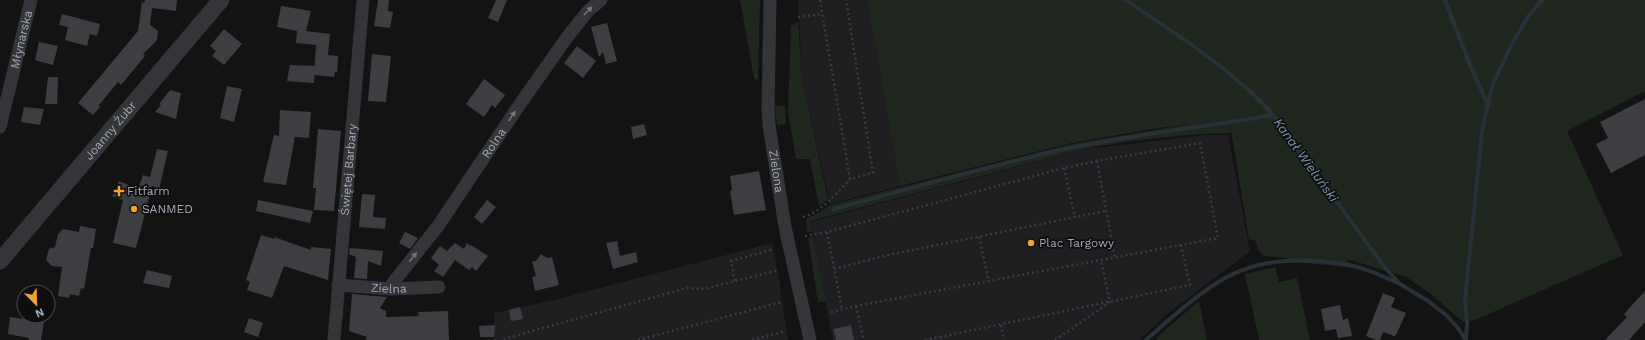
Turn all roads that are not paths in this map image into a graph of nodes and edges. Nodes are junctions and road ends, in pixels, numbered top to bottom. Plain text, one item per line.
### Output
1 (31, 0) edge
2 (363, 0) edge
3 (601, 0) edge
4 (770, 0) edge
5 (214, 2) edge
6 (0, 127) edge
7 (0, 262) edge
8 (338, 286) junction
9 (439, 287) dead end
10 (392, 289) junction
11 (334, 340) edge
12 (810, 340) edge

1 - 6 street, Młynarska
2 - 8 street, Świętej Barbary
10 -> 3 street, Rolna
4 - 12 street, Zielona
5 - 7 street, Joanny Żubr
8 - 10 street, Zielna
8 - 11 street, Świętej Barbary
9 - 10 street, Zielna

